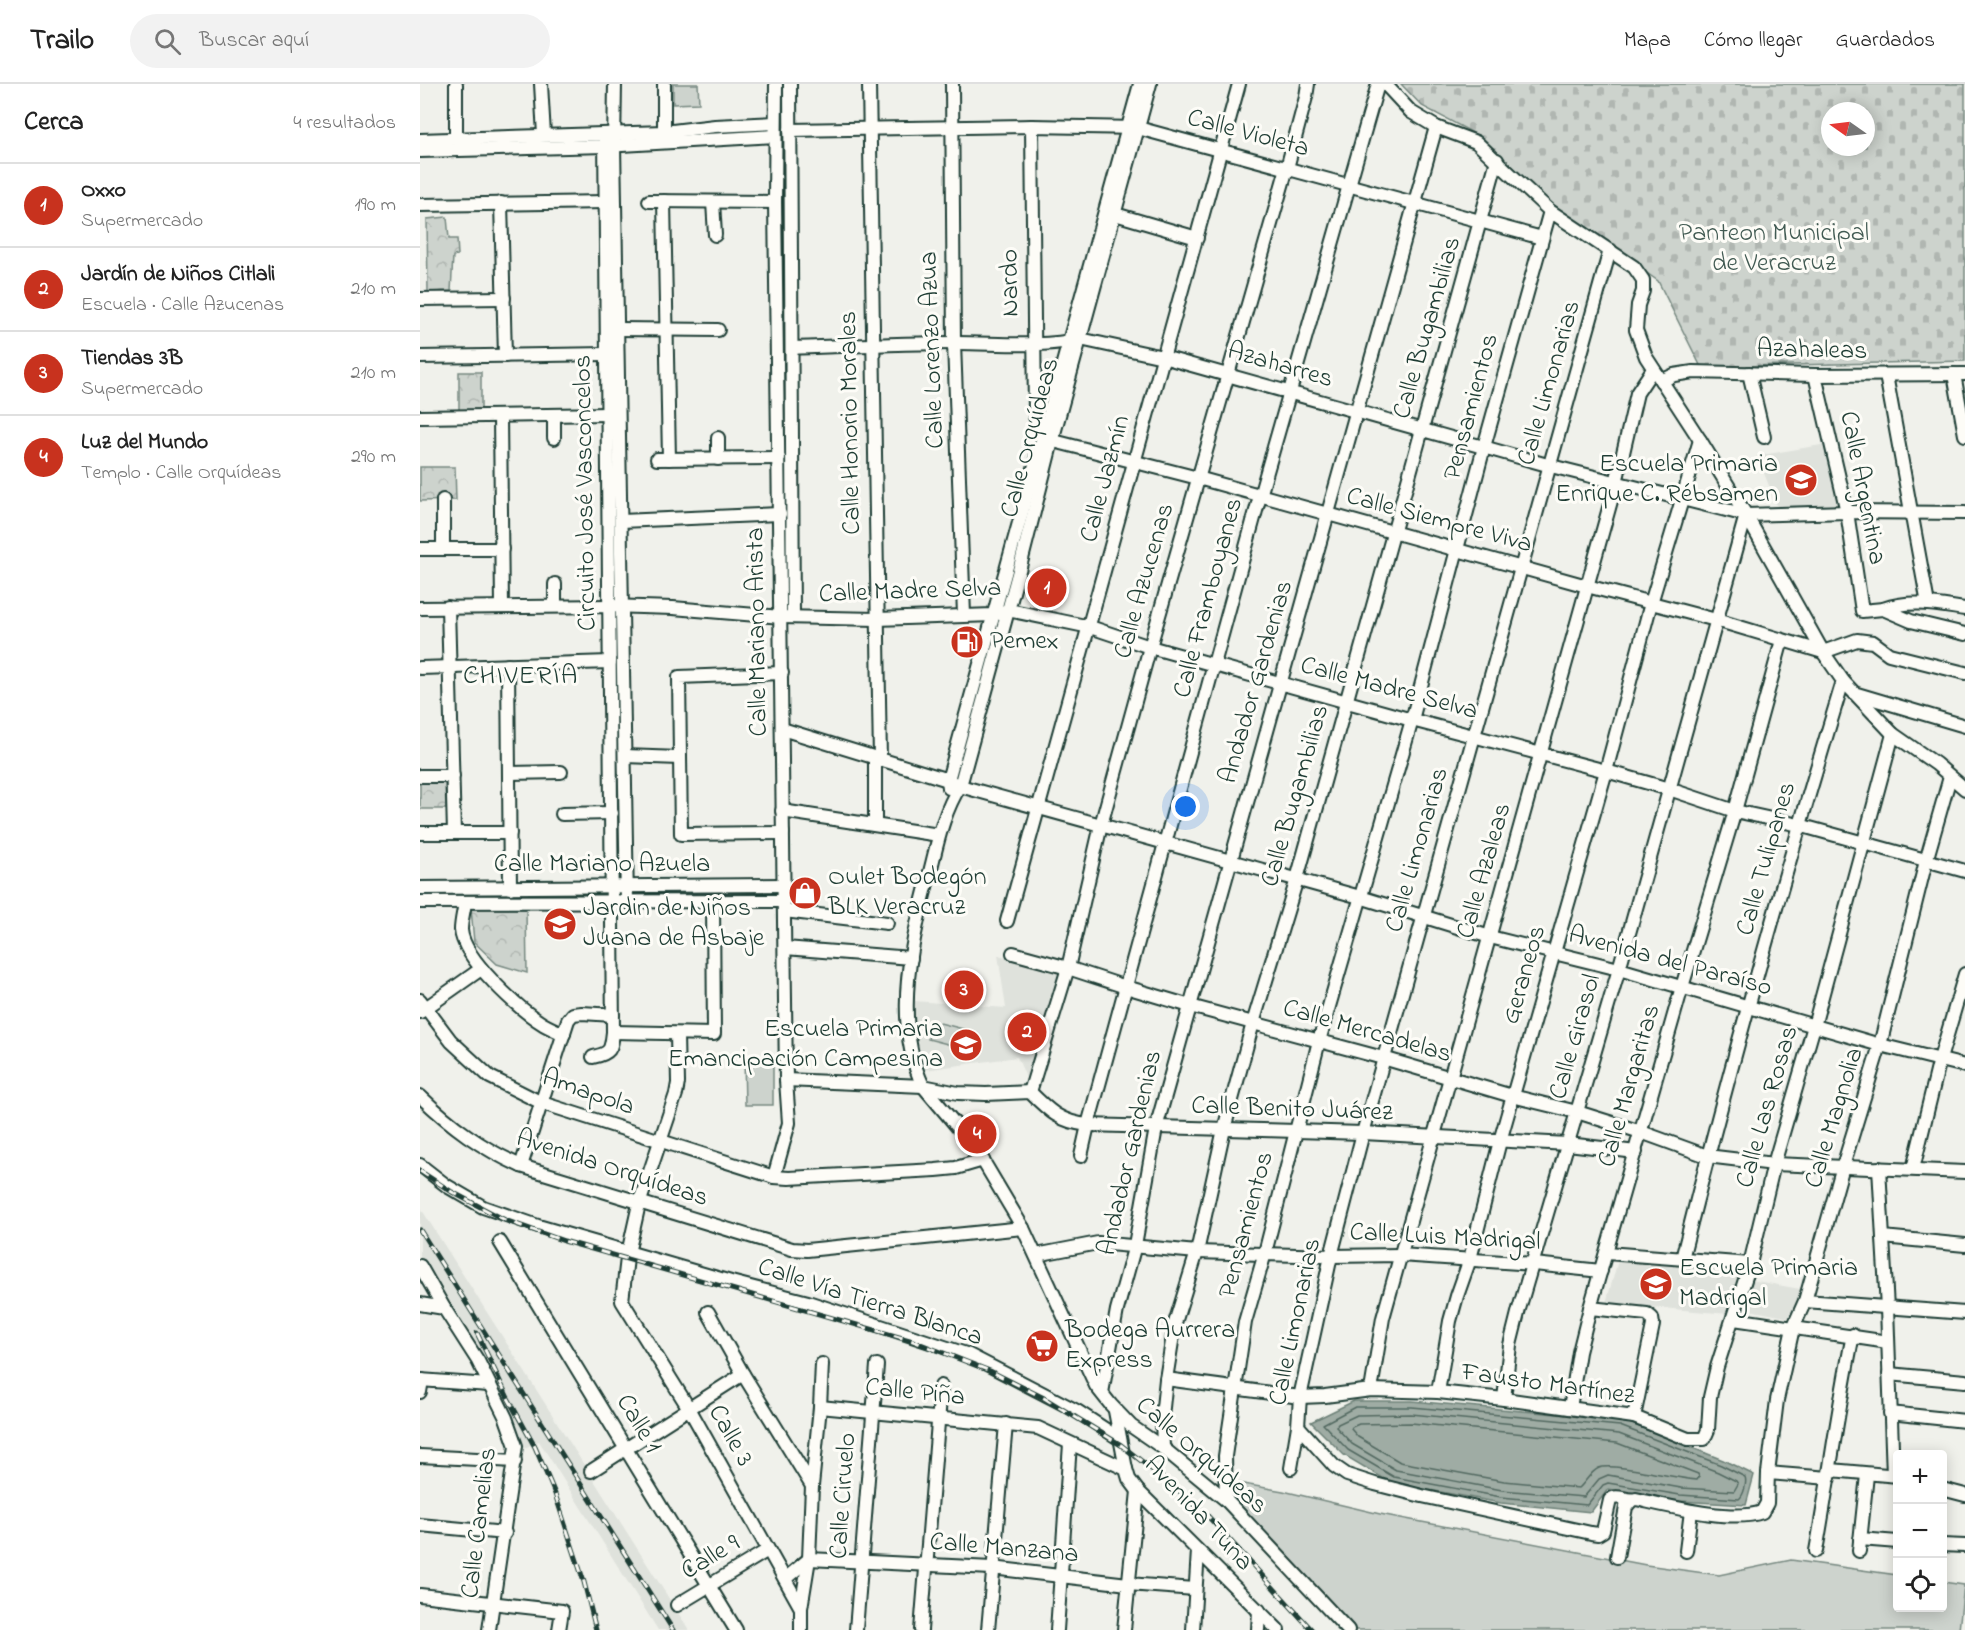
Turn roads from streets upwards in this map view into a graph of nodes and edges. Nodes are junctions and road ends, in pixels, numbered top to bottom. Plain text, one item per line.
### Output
1 (456, 84) edge
2 (541, 84) edge
3 (615, 84) edge
4 (664, 84) edge
5 (776, 84) edge
6 (790, 84) edge
7 (869, 84) edge
8 (952, 84) edge
9 (1140, 84) edge
10 (1150, 84) edge
11 (1239, 84) edge
12 (1308, 84) edge
13 (1378, 84) edge
14 (1385, 84) edge
15 (1032, 126) junction
16 (869, 127) junction
17 (951, 127) junction
18 (1133, 128) junction
19 (1436, 128) junction
20 (775, 129) junction
21 (790, 130) junction
22 (664, 132) junction
23 (544, 135) junction
24 (456, 139) junction
25 (420, 140) edge
26 (610, 140) junction
27 (1221, 150) junction
28 (420, 151) edge
29 (1497, 160) junction
30 (1287, 168) junction
31 (1350, 186) junction
32 (650, 201) dead end
33 (664, 201) junction
34 (605, 202) junction
35 (713, 202) junction
36 (775, 202) junction
37 (501, 203) junction
38 (1414, 203) junction
39 (420, 205) edge
40 (1550, 211) junction
41 (1115, 214) junction
42 (1480, 221) junction
43 (715, 235) dead end
44 (1197, 238) junction
45 (1542, 238) junction
46 (1610, 250) junction
47 (420, 298) edge
48 (504, 298) junction
49 (618, 329) junction
50 (668, 330) junction
51 (718, 330) dead end
52 (1075, 340) junction
53 (954, 343) junction
54 (1034, 343) junction
55 (872, 346) junction
56 (792, 348) junction
57 (607, 354) junction
58 (506, 356) junction
59 (420, 357) edge
60 (1162, 357) junction
61 (1653, 369) junction
62 (1749, 373) junction
63 (1227, 374) junction
64 (1959, 374) edge
65 (1815, 375) junction
66 (1886, 375) junction
67 (1660, 381) junction
68 (1291, 393) junction
69 (1356, 411) junction
70 (608, 414) junction
71 (554, 415) junction
72 (500, 416) junction
73 (420, 417) edge
74 (1423, 429) junction
75 (1965, 435) edge
76 (1764, 437) dead end
77 (554, 438) dead end
78 (718, 438) dead end
79 (1047, 439) junction
80 (1700, 440) junction
81 (1484, 447) junction
82 (779, 458) junction
83 (718, 459) junction
84 (1133, 461) junction
85 (1551, 466) junction
86 (1198, 478) junction
87 (1616, 483) junction
88 (1260, 496) junction
89 (443, 500) dead end
90 (1684, 500) junction
91 (1847, 512) junction
92 (1912, 513) junction
93 (1965, 513) edge
94 (780, 514) junction
95 (1329, 515) junction
96 (1746, 515) junction
97 (621, 521) junction
98 (1393, 533) junction
99 (420, 549) edge
100 (444, 549) junction
101 (502, 549) junction
102 (1457, 550) junction
103 (1015, 561) junction
104 (1522, 567) junction
105 (555, 584) dead end
106 (1587, 586) junction
107 (1651, 603) junction
108 (1928, 604) junction
109 (555, 606) junction
110 (617, 606) junction
111 (448, 607) junction
112 (502, 607) junction
113 (420, 608) edge
114 (1883, 609) junction
115 (1965, 609) edge
116 (1008, 610) junction
117 (964, 615) junction
118 (993, 615) junction
119 (787, 617) junction
120 (877, 619) junction
121 (1716, 620) junction
122 (1090, 627) junction
123 (1965, 634) edge
124 (1782, 640) junction
125 (1150, 647) junction
126 (1823, 652) junction
127 (610, 662) junction
128 (1215, 664) junction
129 (508, 665) junction
130 (420, 668) edge
131 (450, 668) junction
132 (782, 673) junction
133 (1965, 673) edge
134 (1843, 681) junction
135 (1280, 683) junction
136 (1855, 694) junction
137 (1346, 701) junction
138 (1412, 720) junction
139 (1965, 726) edge
140 (782, 729) junction
141 (1893, 734) junction
142 (1473, 736) junction
143 (1541, 754) junction
144 (625, 756) junction
145 (680, 758) junction
146 (878, 760) junction
147 (1606, 771) junction
148 (561, 772) dead end
149 (508, 773) junction
150 (420, 776) edge
151 (453, 776) junction
152 (1950, 777) junction
153 (954, 783) junction
154 (1669, 789) junction
155 (1965, 789) edge
156 (1039, 807) junction
157 (782, 811) junction
158 (1735, 811) junction
159 (612, 813) junction
160 (562, 814) dead end
161 (874, 824) junction
162 (1101, 825) junction
163 (1799, 825) junction
164 (420, 833) edge
165 (454, 833) junction
166 (510, 833) junction
167 (783, 833) junction
168 (939, 835) junction
169 (1863, 842) junction
170 (1165, 844) junction
171 (1229, 861) junction
172 (1926, 861) junction
173 (1965, 871) edge
174 (1297, 879) junction
175 (784, 885) junction
176 (420, 888) edge
177 (510, 888) junction
178 (613, 888) junction
179 (628, 888) junction
180 (1360, 897) junction
181 (420, 902) edge
182 (465, 902) junction
183 (613, 902) junction
184 (627, 902) junction
185 (713, 902) junction
186 (784, 906) junction
187 (1424, 918) junction
188 (1007, 921) dead end
189 (887, 924) dead end
190 (1490, 938) junction
191 (785, 948) junction
192 (1013, 953) dead end
193 (1554, 954) junction
194 (911, 958) junction
195 (1068, 968) junction
196 (481, 969) junction
197 (1619, 969) junction
198 (1965, 974) edge
199 (1126, 987) junction
200 (1682, 987) junction
201 (422, 1006) edge
202 (1190, 1006) junction
203 (1749, 1006) junction
204 (613, 1015) junction
205 (1253, 1023) junction
206 (1814, 1026) junction
207 (613, 1032) junction
208 (564, 1034) junction
209 (676, 1034) junction
210 (1319, 1041) junction
211 (1880, 1044) junction
212 (593, 1057) dead end
213 (1383, 1058) junction
214 (1940, 1059) junction
215 (1965, 1066) edge
216 (1450, 1078) junction
217 (786, 1080) junction
218 (923, 1086) junction
219 (1030, 1092) junction
220 (420, 1096) edge
221 (1512, 1096) junction
222 (542, 1103) junction
223 (1578, 1112) junction
224 (1088, 1125) junction
225 (1156, 1128) junction
226 (1224, 1129) junction
227 (1295, 1131) junction
228 (1641, 1132) junction
229 (1363, 1133) junction
230 (1432, 1138) junction
231 (660, 1140) junction
232 (1500, 1141) junction
233 (1568, 1144) junction
234 (1636, 1152) junction
235 (1082, 1156) dead end
236 (1707, 1156) junction
237 (983, 1160) junction
238 (1774, 1164) junction
239 (420, 1165) edge
240 (521, 1166) junction
241 (1843, 1166) junction
242 (1879, 1168) junction
243 (1913, 1169) junction
244 (1965, 1172) edge
245 (774, 1177) junction
246 (639, 1204) junction
247 (1023, 1228) junction
248 (1883, 1237) junction
249 (500, 1242) dead end
250 (1135, 1245) junction
251 (1965, 1245) edge
252 (628, 1252) junction
253 (1197, 1252) junction
254 (1265, 1253) junction
255 (1607, 1253) junction
256 (1036, 1255) junction
257 (1400, 1255) junction
258 (1331, 1256) junction
259 (1682, 1259) junction
260 (1470, 1260) junction
261 (1534, 1264) junction
262 (1750, 1264) junction
263 (420, 1266) edge
264 (1601, 1271) junction
265 (1805, 1301) junction
266 (420, 1304) edge
267 (444, 1308) junction
268 (1590, 1308) junction
269 (1887, 1308) junction
270 (708, 1312) dead end
271 (1965, 1313) edge
272 (1734, 1319) junction
273 (1793, 1328) junction
274 (1852, 1335) junction
275 (1888, 1342) junction
276 (822, 1364) dead end
277 (877, 1365) dead end
278 (743, 1374) junction
279 (1889, 1374) junction
280 (1166, 1379) junction
281 (1965, 1381) edge
282 (421, 1384) edge
283 (489, 1385) junction
284 (941, 1386) dead end
285 (1235, 1389) junction
286 (1371, 1390) junction
287 (1438, 1392) junction
288 (1102, 1393) junction
289 (1300, 1397) junction
290 (1504, 1399) junction
291 (820, 1407) junction
292 (1570, 1408) junction
293 (690, 1410) junction
294 (873, 1411) junction
295 (1115, 1411) junction
296 (1890, 1413) junction
297 (939, 1417) junction
298 (1634, 1417) junction
299 (1965, 1421) edge
300 (1006, 1424) junction
301 (1298, 1426) junction
302 (1120, 1438) junction
303 (1070, 1444) junction
304 (1163, 1448) junction
305 (626, 1449) junction
306 (1893, 1451) edge
307 (420, 1456) edge
308 (515, 1461) junction
309 (1291, 1467) dead end
310 (1126, 1469) junction
311 (591, 1472) dead end
312 (1768, 1473) junction
313 (1830, 1474) junction
314 (1867, 1474) junction
315 (1893, 1476) edge
316 (812, 1486) junction
317 (1947, 1490) edge
318 (1138, 1491) junction
319 (1965, 1495) edge
320 (1226, 1500) junction
321 (1631, 1501) junction
322 (1691, 1511) junction
323 (420, 1525) edge
324 (505, 1533) junction
325 (1893, 1542) edge
326 (1947, 1545) edge
327 (1965, 1546) edge
328 (768, 1550) junction
329 (1198, 1551) junction
330 (1686, 1551) dead end
331 (1816, 1551) dead end
332 (1617, 1557) dead end
333 (809, 1559) junction
334 (862, 1561) junction
335 (926, 1565) junction
336 (992, 1568) junction
337 (1060, 1576) junction
338 (785, 1579) junction
339 (1128, 1584) junction
340 (709, 1585) junction
341 (1196, 1589) junction
342 (420, 1595) edge
343 (494, 1602) junction
344 (677, 1605) dead end
345 (801, 1608) junction
346 (1259, 1610) junction
347 (489, 1630) edge
348 (559, 1630) edge
349 (736, 1630) edge
350 (801, 1630) edge
351 (856, 1630) edge
352 (921, 1630) edge
353 (988, 1630) edge
354 (1056, 1630) edge
355 (1124, 1630) edge
356 (1193, 1630) edge
357 (1258, 1630) edge
358 (1278, 1630) edge
359 (1348, 1630) edge

1 - 24 street
2 - 23 street
3 - 26 street
4 - 22 street
5 - 20 street, Calle Mariano Arista
6 - 21 street, Calle Mariano Arista
7 - 16 street, Calle Honorio Morales
8 - 17 street, Calle Lorenzo Azua
9 - 18 street, Calle Orquídeas
10 - 18 street, Calle Orquídeas
11 - 27 street, Calle Jazmín
12 - 30 street, Calle Azucenas
13 - 31 street, Calle Framboyanes
14 - 19 street
15 - 17 street, Calle Violeta
15 - 18 street, Calle Violeta
15 - 54 street, Nardo
16 - 17 street, Calle Violeta
16 - 21 street, Calle Violeta
16 - 55 street, Calle Honorio Morales
17 - 53 street, Calle Lorenzo Azua
18 - 27 street, Calle Violeta
18 - 41 street, Calle Orquídeas
18 - 52 street, Calle Orquídeas
19 - 29 street
19 - 38 street, Andador Gardenias
20 - 22 street
20 - 26 street
20 - 36 street, Calle Mariano Arista
21 - 56 street, Calle Mariano Arista
22 - 26 street
23 - 24 street
23 - 26 street
24 - 25 street
26 - 28 street
26 - 34 street, Circuito José Vasconcelos
26 - 49 street, Circuito José Vasconcelos
27 - 30 street, Calle Violeta
27 - 44 street, Calle Jazmín
29 - 40 street
29 - 42 street, Calle Bugambilias
30 - 31 street, Calle Violeta
30 - 63 street, Calle Azucenas
31 - 38 street, Calle Violeta
31 - 68 street, Calle Framboyanes
32 - 33 street
33 - 35 street
33 - 50 street
34 - 37 street
34 - 57 street, Circuito José Vasconcelos
35 - 36 street
35 - 43 street
36 - 82 street, Calle Mariano Arista
37 - 39 street
37 - 48 street
38 - 42 street, Calle Violeta
38 - 69 street, Andador Gardenias
40 - 45 street, Pensamientos
40 - 46 street
41 - 44 street
41 - 52 street, Calle Orquídeas
42 - 45 street, Calle Violeta
42 - 74 street, Calle Bugambilias
44 - 60 street, Calle Jazmín
45 - 81 street, Pensamientos
46 - 61 street
46 - 85 street, Calle Limonarias
47 - 48 street
48 - 58 street
49 - 50 street
49 - 97 street, Circuito José Vasconcelos
50 - 51 street
50 - 83 street
52 - 54 street, Azaharres
52 - 60 street, Azaharres
52 - 79 street, Calle Orquídeas
53 - 54 street, Azaharres
53 - 55 street, Azaharres
53 - 117 street, Calle Lorenzo Azua
54 - 79 street, Nardo
55 - 56 street, Azaharres
55 - 120 street, Calle Honorio Morales
56 - 119 street, Calle Mariano Arista
57 - 58 street
57 - 70 street, Circuito José Vasconcelos
58 - 59 street
60 - 63 street, Azaharres
60 - 84 street, Calle Jazmín
61 - 67 street
61 - 87 street, Calle Azaleas
62 - 65 street, Azahaleas
62 - 67 street, Azahaleas
62 - 76 street
63 - 68 street, Azaharres
63 - 86 street, Calle Azucenas
64 - 66 street, Azahaleas
64 - 75 street
65 - 66 street, Azahaleas
65 - 91 street, Calle Argentina
66 - 92 street
67 - 80 street
68 - 69 street, Azaharres
68 - 88 street, Calle Framboyanes
69 - 74 street, Azaharres
69 - 95 street, Andador Gardenias
70 - 71 street
70 - 110 street, Circuito José Vasconcelos
71 - 72 street
71 - 77 street
72 - 73 street
72 - 101 street
74 - 81 street, Azaharres
74 - 98 street, Calle Bugambilias
78 - 83 street
79 - 84 street, Calle Siempre Viva
79 - 103 street, Calle Orquídeas
80 - 90 street, Geraneos
80 - 96 street
81 - 85 street, Azaharres
81 - 102 street, Pensamientos
82 - 83 street
82 - 94 street, Calle Mariano Arista
84 - 86 street, Calle Siempre Viva
84 - 122 street, Calle Jazmín
85 - 87 street, Azaharres
85 - 104 street, Calle Limonarias
86 - 88 street, Calle Siempre Viva
86 - 125 street, Calle Azucenas
87 - 90 street, Azaharres
87 - 106 street, Calle Azaleas
88 - 95 street, Calle Siempre Viva
88 - 128 street, Calle Framboyanes
89 - 100 street
90 - 96 street, Azaharres
90 - 107 street, Geraneos
91 - 92 street, Azaharres
91 - 96 street, Azaharres
91 - 114 street, Calle Argentina
92 - 93 street, Azaharres
92 - 108 street
94 - 97 street
94 - 119 street, Calle Mariano Arista
95 - 98 street, Calle Siempre Viva
95 - 135 street, Andador Gardenias
96 - 121 street, Calle Girasol
96 - 126 street
97 - 110 street, Circuito José Vasconcelos
98 - 102 street, Calle Siempre Viva
98 - 137 street, Calle Bugambilias
99 - 100 street
100 - 101 street
101 - 112 street
102 - 104 street, Calle Siempre Viva
102 - 138 street, Pensamientos
103 - 116 street, Calle Orquídeas
103 - 118 street, Calle Orquídeas
104 - 106 street, Calle Siempre Viva
104 - 142 street, Calle Limonarias
105 - 109 street
106 - 107 street, Calle Siempre Viva
106 - 143 street, Calle Azaleas
107 - 121 street, Calle Siempre Viva
107 - 147 street, Geraneos
108 - 114 street
108 - 115 street
109 - 110 street, Calle Madre Selva
109 - 112 street, Calle Madre Selva
110 - 119 street, Calle Madre Selva
110 - 127 street, Circuito José Vasconcelos
110 - 144 street, Circuito José Vasconcelos
111 - 112 street, Calle Madre Selva
111 - 113 street, Calle Madre Selva
111 - 131 street
114 - 123 street
116 - 118 street, Calle Madre Selva
116 - 122 street, Calle Madre Selva
116 - 153 street, Calle Orquídeas
117 - 118 street, Calle Madre Selva
117 - 120 street, Calle Madre Selva
118 - 153 street, Calle Orquídeas
119 - 120 street, Calle Madre Selva
119 - 132 street, Calle Mariano Arista
120 - 146 street, Calle Honorio Morales
121 - 124 street, Calle Siempre Viva
121 - 154 street, Calle Girasol
122 - 125 street, Calle Madre Selva
122 - 156 street, Calle Jazmín
124 - 126 street, Calle Siempre Viva
124 - 158 street, Calle Margaritas
125 - 128 street, Calle Madre Selva
125 - 162 street, Calle Azucenas
126 - 133 street
126 - 134 street
127 - 129 street
127 - 159 street, Circuito José Vasconcelos
128 - 135 street, Calle Madre Selva
128 - 170 street, Calle Framboyanes
129 - 131 street
129 - 149 street
130 - 131 street
131 - 151 street
132 - 140 street, Calle Mariano Arista
132 - 145 street
134 - 136 street
134 - 163 street, Calle Tulipanes
135 - 137 street, Calle Madre Selva
135 - 171 street, Andador Gardenias
136 - 139 street
136 - 141 street
137 - 138 street, Calle Madre Selva
137 - 174 street, Calle Bugambilias
138 - 142 street, Calle Madre Selva
138 - 180 street, Pensamientos
140 - 146 street, Avenida del Paraíso
140 - 157 street, Calle Mariano Arista
141 - 152 street
141 - 169 street, Calle Las Rosas
142 - 143 street, Calle Madre Selva
142 - 187 street, Calle Limonarias
143 - 147 street, Calle Madre Selva
143 - 190 street, Calle Azaleas
144 - 145 street
144 - 179 street, Circuito José Vasconcelos
145 - 167 street
146 - 153 street, Avenida del Paraíso
146 - 161 street, Calle Honorio Morales
147 - 154 street, Calle Madre Selva
147 - 193 street, Geraneos
148 - 149 street
149 - 166 street
150 - 151 street
151 - 165 street
152 - 155 street
152 - 172 street, Calle Magnolia
153 - 156 street, Avenida del Paraíso
153 - 168 street, Calle Orquídeas
154 - 158 street, Calle Madre Selva
154 - 197 street, Calle Girasol
156 - 162 street, Avenida del Paraíso
156 - 188 street, Calle Jazmín
157 - 161 street
157 - 167 street, Calle Mariano Arista
158 - 163 street, Calle Madre Selva
158 - 200 street, Calle Margaritas
159 - 160 street
159 - 178 street, Circuito José Vasconcelos
161 - 168 street
162 - 170 street, Avenida del Paraíso
162 - 195 street, Calle Azucenas
163 - 169 street, Calle Madre Selva
163 - 203 street, Calle Tulipanes
164 - 165 street
165 - 166 street
166 - 177 street
167 - 175 street, Calle Mariano Arista
168 - 194 street, Calle Orquídeas
169 - 172 street, Calle Madre Selva
169 - 206 street, Calle Las Rosas
170 - 171 street, Avenida del Paraíso
170 - 199 street, Calle Framboyanes
171 - 174 street, Avenida del Paraíso
171 - 202 street, Andador Gardenias
172 - 173 street, Calle Madre Selva
172 - 211 street, Calle Magnolia
174 - 180 street, Avenida del Paraíso
174 - 205 street, Calle Bugambilias
175 - 179 street, Calle Mariano Azuela
175 - 186 street, Calle Mariano Arista
176 - 177 street, Calle Mariano Azuela
177 - 178 street, Calle Mariano Azuela
178 - 179 street, Calle Mariano Azuela
178 - 183 street, Circuito José Vasconcelos
179 - 184 street, Circuito José Vasconcelos
180 - 187 street, Avenida del Paraíso
180 - 210 street, Pensamientos
181 - 182 street, Calle Mariano Azuela
182 - 183 street, Calle Mariano Azuela
182 - 196 street
183 - 184 street, Calle Mariano Azuela
183 - 204 street, Circuito José Vasconcelos
184 - 185 street, Calle Mariano Azuela
185 - 186 street, Calle Mariano Azuela
185 - 209 street
186 - 189 street, Calle Mariano Azuela
186 - 191 street, Calle Mariano Arista
187 - 190 street, Avenida del Paraíso
187 - 213 street, Calle Limonarias
190 - 193 street, Avenida del Paraíso
190 - 216 street, Calle Azaleas
191 - 194 street
191 - 217 street, Calle Mariano Arista
192 - 195 street, Calle Mercadelas
193 - 197 street, Avenida del Paraíso
193 - 221 street, Geraneos
194 - 218 street, Calle Orquídeas
195 - 199 street, Calle Mercadelas
195 - 219 street, Calle Azucenas
196 - 201 street
196 - 208 street
197 - 200 street, Avenida del Paraíso
197 - 223 street, Calle Girasol
198 - 214 street
199 - 202 street, Calle Mercadelas
199 - 224 street, Calle Framboyanes
200 - 203 street, Avenida del Paraíso
200 - 228 street, Calle Margaritas
201 - 222 street, Amapola
202 - 205 street, Calle Mercadelas
202 - 225 street, Andador Gardenias
203 - 206 street, Avenida del Paraíso
203 - 236 street, Calle Tulipanes
204 - 207 street, Circuito José Vasconcelos
204 - 208 street
205 - 210 street, Calle Mercadelas
205 - 226 street, Calle Bugambilias
206 - 211 street, Avenida del Paraíso
206 - 238 street, Calle Las Rosas
207 - 209 street
207 - 212 street
208 - 222 street
209 - 231 street
210 - 213 street, Calle Mercadelas
210 - 227 street, Pensamientos
211 - 214 street, Avenida del Paraíso
211 - 241 street, Calle Magnolia
213 - 216 street, Calle Mercadelas
213 - 229 street, Calle Limonarias
214 - 215 street, Avenida del Paraíso
214 - 243 street
216 - 221 street, Calle Mercadelas
216 - 230 street, Calle Azaleas
217 - 218 street
217 - 245 street, Calle Mariano Arista
218 - 219 street
218 - 237 street, Calle Orquídeas
219 - 224 street, Calle Benito Juárez
220 - 240 street, Avenida Orquídeas
221 - 223 street, Calle Mercadelas
221 - 232 street, Geraneos
222 - 231 street, Amapola
222 - 240 street
223 - 228 street, Calle Mercadelas
223 - 233 street, Calle Girasol
224 - 225 street, Calle Benito Juárez
224 - 235 street, Calle Framboyanes
225 - 226 street, Calle Benito Juárez
225 - 250 street, Andador Gardenias
226 - 227 street, Calle Benito Juárez
226 - 253 street, Calle Bugambilias
227 - 229 street, Calle Benito Juárez
227 - 254 street, Pensamientos
228 - 234 street, Calle Margaritas
228 - 236 street, Calle Mercadelas
229 - 230 street, Calle Benito Juárez
229 - 258 street, Calle Limonarias
230 - 232 street, Calle Benito Juárez
230 - 257 street, Calle Azaleas
231 - 245 street, Amapola
231 - 246 street
232 - 233 street, Calle Benito Juárez
232 - 260 street, Geraneos
233 - 234 street, Calle Benito Juárez
233 - 261 street, Calle Girasol
234 - 255 street, Calle Margaritas
236 - 238 street, Calle Mercadelas
236 - 259 street, Calle Tulipanes
237 - 245 street, Amapola
237 - 247 street, Calle Orquídeas
238 - 241 street, Calle Mercadelas
238 - 262 street, Calle Las Rosas
239 - 252 street, Calle Vía Tierra Blanca
240 - 246 street, Avenida Orquídeas
241 - 242 street, Calle Mercadelas
241 - 265 street, Calle Magnolia
242 - 243 street
242 - 248 street
243 - 244 street
246 - 247 street, Avenida Orquídeas
246 - 252 street
247 - 256 street, Calle Orquídeas
248 - 251 street
248 - 269 street
249 - 305 street, Calle 1
250 - 253 street, Calle Luis Madrigal
250 - 256 street, Calle Luis Madrigal
250 - 288 street, Andador Gardenias
252 - 293 street, Calle 3
252 - 302 street, Calle Vía Tierra Blanca
253 - 254 street, Calle Luis Madrigal
253 - 280 street, Calle Bugambilias
254 - 258 street, Calle Luis Madrigal
254 - 285 street, Pensamientos
255 - 259 street
255 - 264 street, Calle Margaritas
256 - 288 street, Calle Orquídeas
257 - 258 street, Calle Luis Madrigal
257 - 260 street, Calle Luis Madrigal
257 - 286 street, Calle Azaleas
258 - 289 street, Calle Limonarias
259 - 262 street
260 - 261 street, Calle Luis Madrigal
260 - 287 street, Geraneos
261 - 264 street, Calle Luis Madrigal
261 - 290 street, Calle Girasol
262 - 272 street, Calle Las Rosas
263 - 267 street, Calle Camelias
264 - 268 street, Calle Margaritas
265 - 269 street
265 - 273 street, Calle Magnolia
266 - 267 street
267 - 283 street, Calle Camelias
268 - 292 street, Calle Margaritas
268 - 298 street
269 - 271 street
269 - 275 street
270 - 278 street, Calle 3
272 - 273 street
272 - 298 street, Fausto Martínez
273 - 274 street
273 - 312 street, Calle Magnolia
274 - 275 street
274 - 313 street
275 - 279 street
276 - 291 street
277 - 294 street, Calle Ciruelo
278 - 293 street
278 - 316 street, Calle 3
279 - 281 street
279 - 296 street
280 - 285 street
280 - 304 street, Calle Bugambilias
282 - 283 street
283 - 308 street, Calle Camelias
284 - 297 street
285 - 289 street
285 - 320 street, Pensamientos
286 - 287 street
286 - 289 street
287 - 290 street, Fausto Martínez
288 - 295 street, Calle Orquídeas
289 - 301 street, Calle Limonarias
290 - 292 street, Fausto Martínez
291 - 294 street, Calle Piña
291 - 316 street
292 - 298 street, Fausto Martínez
293 - 305 street
293 - 328 street, Calle 3
294 - 297 street, Calle Piña
294 - 334 street, Calle Ciruelo
295 - 302 street
295 - 304 street, Calle Orquídeas
296 - 299 street
296 - 306 street
297 - 300 street, Calle Piña
297 - 335 street
300 - 303 street, Avenida Tuna
300 - 336 street
301 - 309 street, Calle Limonarias
301 - 321 street
302 - 310 street
303 - 310 street, Avenida Tuna
303 - 337 street
304 - 320 street, Calle Orquídeas
305 - 311 street
305 - 340 street, Calle 1
307 - 308 street
308 - 324 street, Calle Camelias
310 - 318 street, Avenida Tuna
312 - 313 street
312 - 322 street, Calle Magnolia
313 - 314 street
313 - 331 street
314 - 315 street
314 - 325 street
316 - 333 street
317 - 319 street
318 - 329 street, Avenida Tuna
318 - 339 street
320 - 359 street, Calle Orquídeas
321 - 322 street
321 - 332 street
322 - 330 street
323 - 324 street
324 - 343 street, Calle Camelias
326 - 327 street
328 - 338 street, Calle 3
328 - 340 street, Calle 9
329 - 341 street
329 - 346 street, Avenida Tuna
333 - 334 street, Calle Manzana
333 - 338 street
333 - 345 street
334 - 335 street, Calle Manzana
334 - 351 street, Calle Ciruelo
335 - 336 street, Calle Manzana
335 - 352 street
336 - 337 street, Calle Manzana
336 - 353 street
337 - 339 street, Calle Manzana
337 - 354 street
338 - 345 street, Calle 3
339 - 341 street, Calle Manzana
339 - 355 street
340 - 344 street, Calle 9
340 - 349 street, Calle 1
341 - 356 street
342 - 343 street
343 - 347 street, Calle Camelias
343 - 348 street
345 - 350 street
346 - 357 street
346 - 358 street, Avenida Tuna

